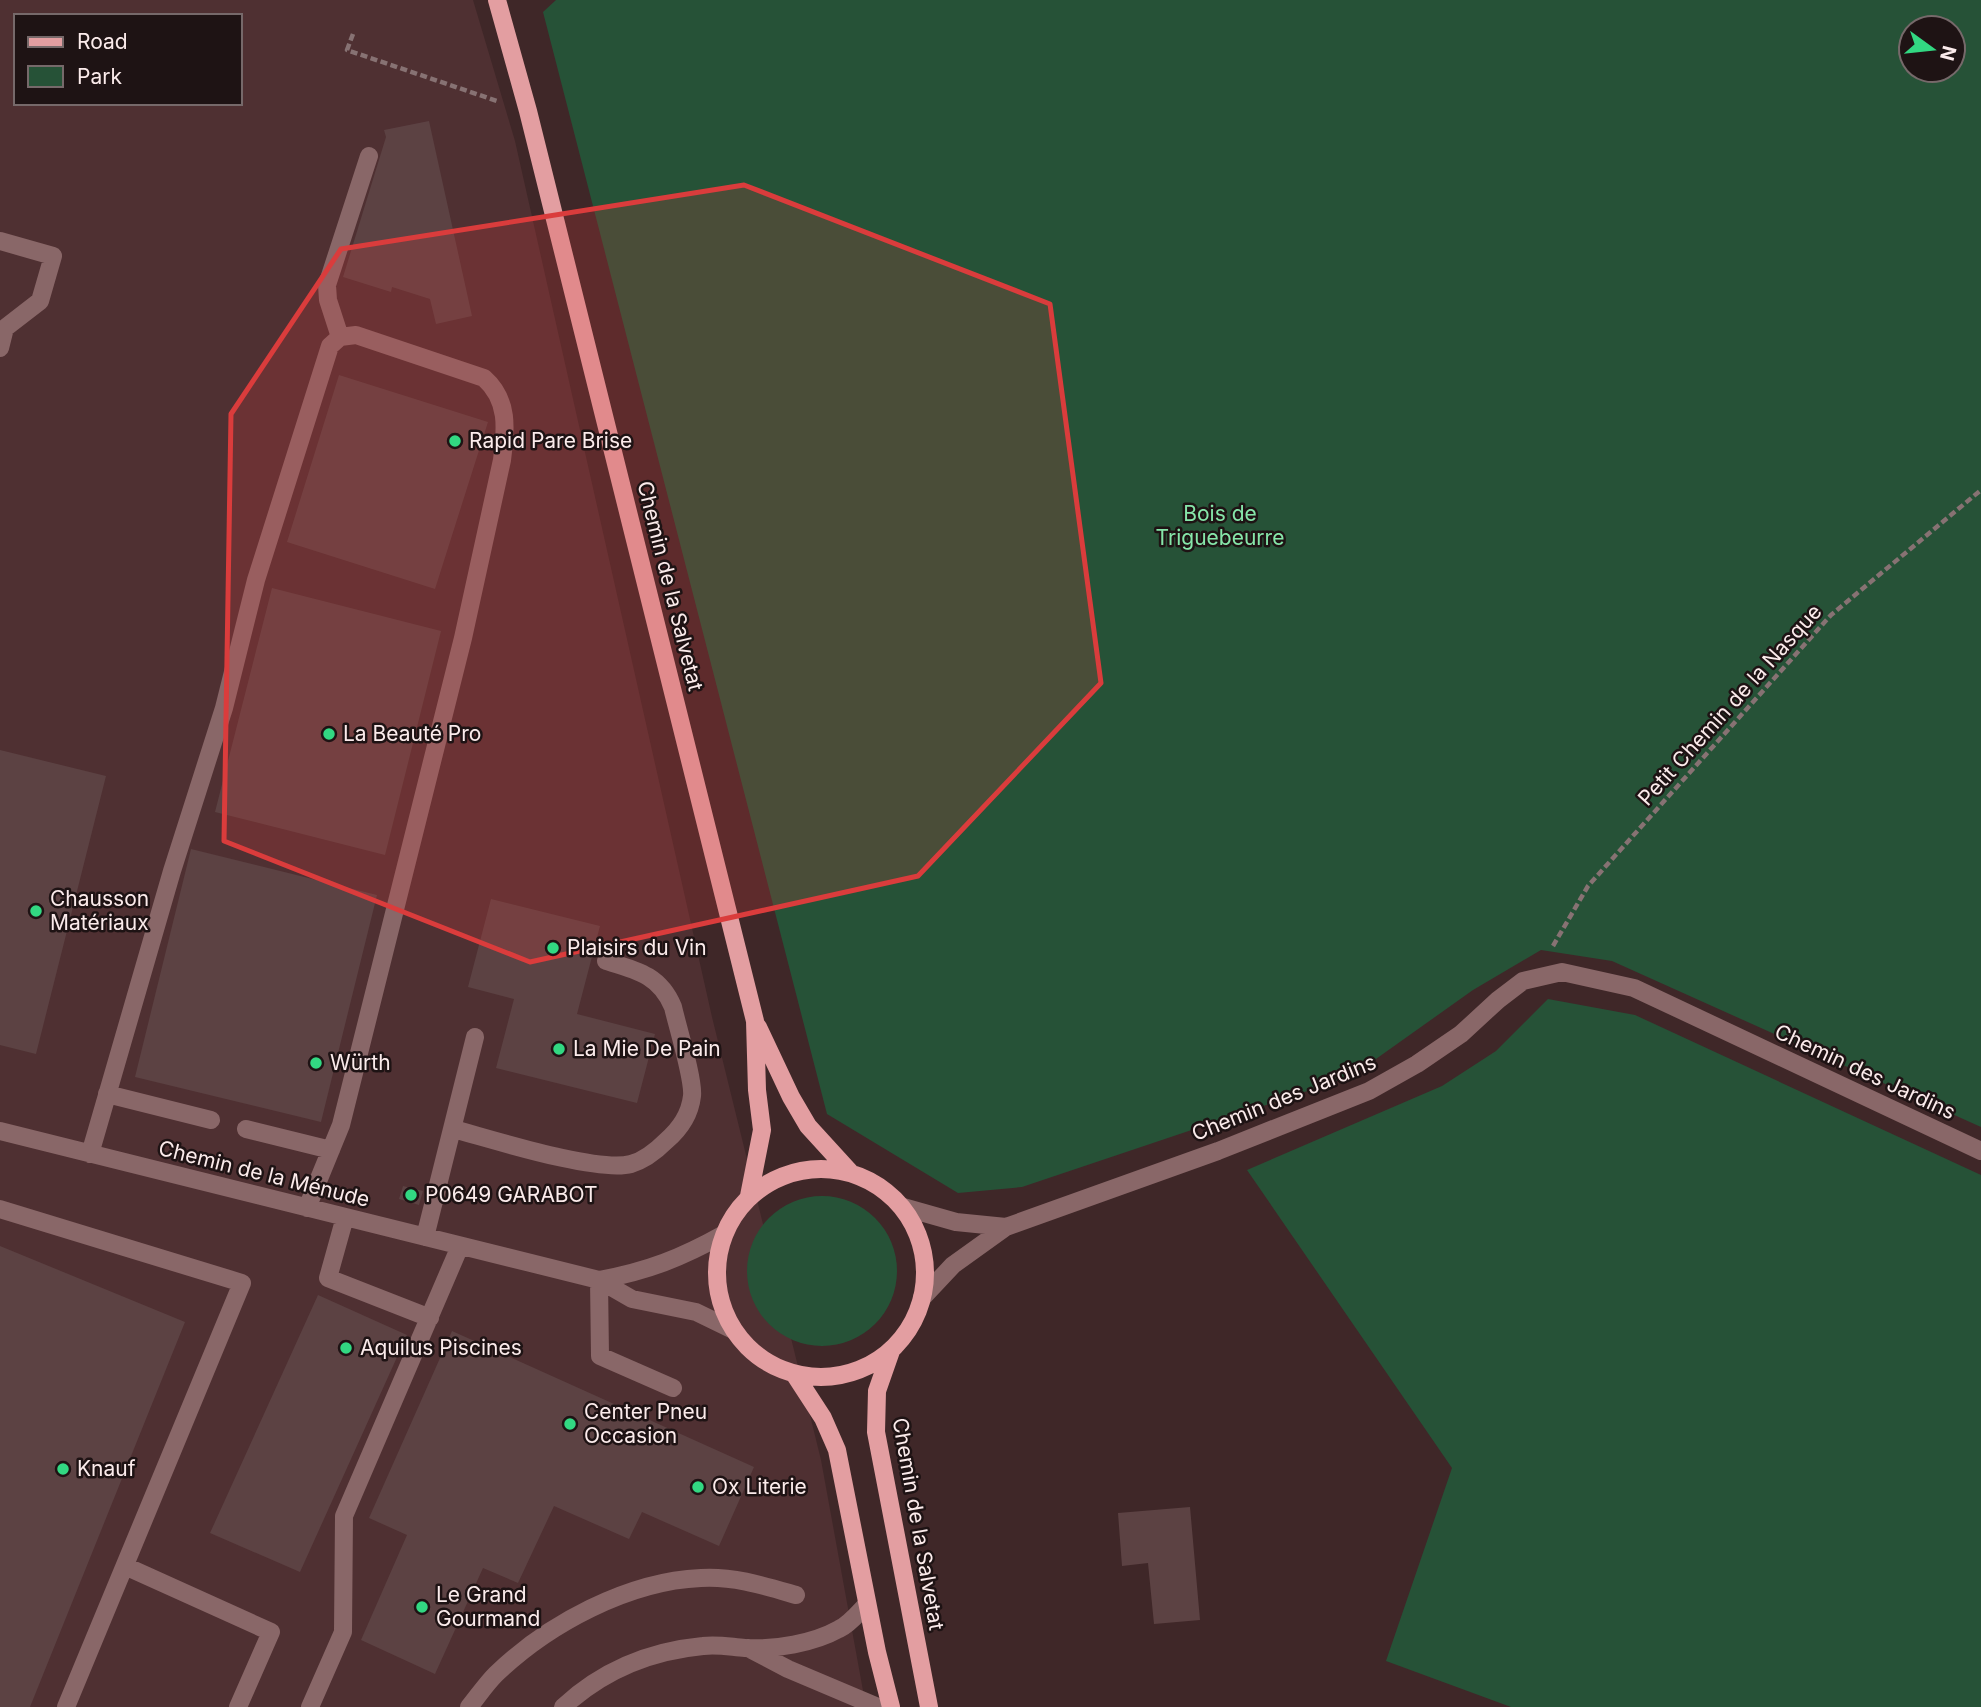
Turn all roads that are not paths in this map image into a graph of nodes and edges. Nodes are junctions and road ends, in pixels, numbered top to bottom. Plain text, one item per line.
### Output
1 (497, 0) edge
2 (369, 156) dead end
3 (0, 241) edge
4 (3, 327) edge
5 (340, 337) junction
6 (0, 348) edge
7 (606, 961) dead end
8 (755, 1021) junction
9 (475, 1038) dead end
10 (107, 1094) junction
11 (211, 1120) dead end
12 (246, 1129) dead end
13 (453, 1129) junction
14 (0, 1131) edge
15 (331, 1150) junction
16 (1981, 1151) edge
17 (90, 1154) junction
18 (850, 1172) junction
19 (749, 1196) junction
20 (903, 1207) junction
21 (307, 1208) junction
22 (0, 1209) edge
23 (345, 1217) junction
24 (1006, 1227) junction
25 (724, 1234) junction
26 (425, 1237) junction
27 (460, 1246) junction
28 (599, 1280) junction
29 (922, 1298) junction
30 (430, 1318) junction
31 (731, 1329) junction
32 (891, 1351) junction
33 (795, 1375) junction
34 (673, 1388) dead end
35 (125, 1566) junction
36 (796, 1595) dead end
37 (867, 1604) junction
38 (748, 1648) junction
39 (66, 1707) edge
40 (238, 1707) edge
41 (310, 1707) edge
42 (469, 1707) edge
43 (563, 1707) edge
44 (878, 1707) edge
45 (891, 1707) edge
46 (929, 1707) edge

1 - 8 main road, Chemin de la Salvetat
2 - 5 street
3 - 4 street
4 - 6 street
5 - 10 street
5 - 15 street
7 - 13 street
8 - 18 main road, Chemin de la Salvetat
8 - 19 main road, Chemin de la Salvetat
9 - 13 street
10 - 11 street
10 - 17 street
12 - 15 street
13 - 26 street
14 - 17 street, Chemin de la Ménude
15 - 21 street
16 - 24 street, Chemin des Jardins
17 - 21 street, Chemin de la Ménude
18 - 19 main road
18 - 20 main road
19 - 25 main road
20 - 24 street, Chemin des Jardins
20 - 29 main road
21 - 23 street, Chemin de la Ménude
22 - 35 street
23 - 26 street, Chemin de la Ménude
23 - 30 street
24 - 29 street, Chemin des Jardins
25 - 28 street, Chemin de la Ménude
25 - 31 main road
26 - 27 street, Chemin de la Ménude
27 - 28 street, Chemin de la Ménude
27 - 30 street
28 - 31 street, Chemin de la Ménude
28 - 34 street
29 - 32 main road
30 - 41 street
31 - 33 main road
32 - 33 main road
32 - 46 main road, Chemin de la Salvetat
33 - 37 main road
35 - 39 street
35 - 40 street
36 - 42 street
37 - 38 street
37 - 45 main road
38 - 43 street
38 - 44 street

